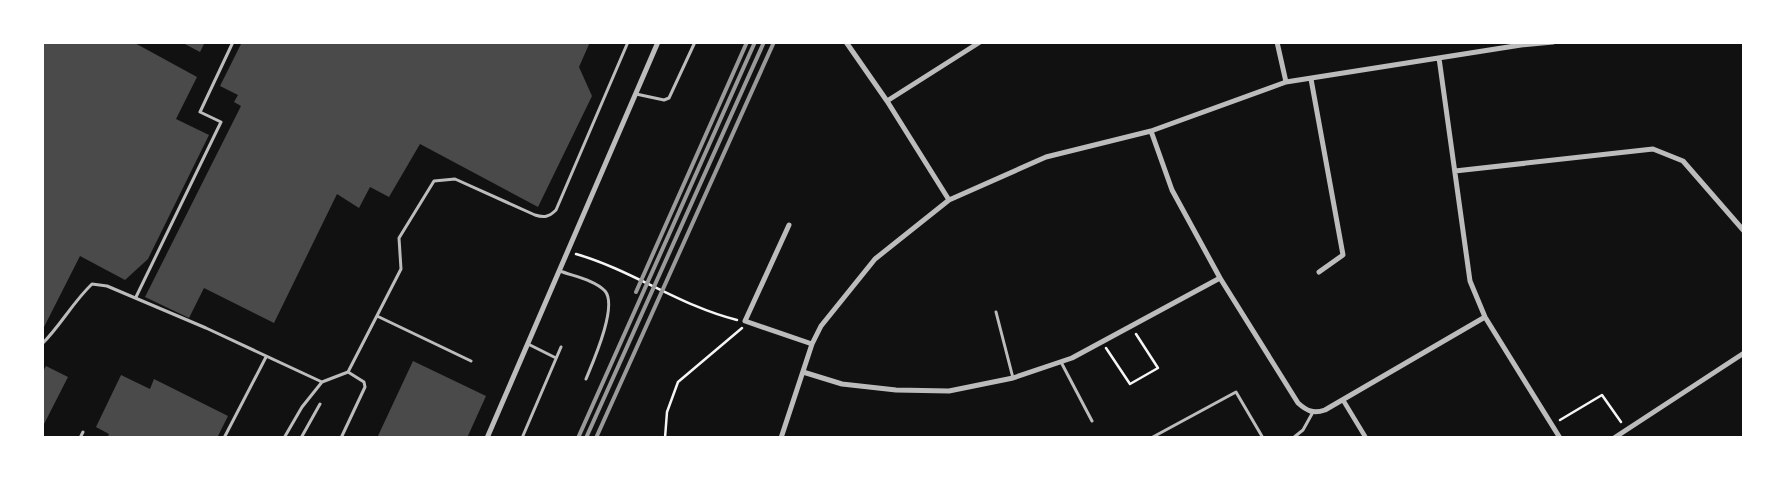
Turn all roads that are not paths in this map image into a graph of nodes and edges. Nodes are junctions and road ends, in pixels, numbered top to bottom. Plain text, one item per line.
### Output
1 (233, 42) edge
2 (628, 42) edge
3 (658, 42) edge
4 (695, 42) edge
5 (846, 42) edge
6 (980, 42) edge
7 (1277, 42) edge
8 (1553, 42) edge
9 (1521, 44) edge
10 (1439, 58) junction
11 (1311, 80) junction
12 (1286, 82) junction
13 (636, 94) junction
14 (887, 101) junction
15 (1151, 131) junction
16 (1455, 171) junction
17 (949, 200) junction
18 (789, 225) dead end
19 (1743, 231) edge
20 (559, 270) junction
21 (1319, 272) dead end
22 (1220, 278) junction
23 (136, 297) junction
24 (996, 312) dead end
25 (377, 316) junction
26 (1485, 317) junction
27 (42, 344) edge
28 (527, 344) junction
29 (812, 344) junction
30 (561, 347) dead end
31 (1744, 352) edge
32 (266, 357) junction
33 (556, 358) junction
34 (470, 361) dead end
35 (1061, 362) junction
36 (348, 372) junction
37 (803, 372) junction
38 (1013, 378) junction
39 (586, 379) dead end
40 (322, 382) junction
41 (1343, 400) junction
42 (320, 404) dead end
43 (1313, 412) junction
44 (1092, 421) dead end
45 (82, 432) dead end
46 (80, 438) edge
47 (224, 438) edge
48 (284, 438) edge
49 (301, 438) edge
50 (341, 438) edge
51 (486, 438) edge
52 (522, 438) edge
53 (781, 438) edge
54 (1151, 438) edge
55 (1263, 438) edge
56 (1292, 438) edge
57 (1366, 438) edge
58 (1560, 438) edge
59 (1614, 438) edge

1 - 23 lane
2 - 25 lane
3 - 13 street
4 - 13 lane
5 - 14 street
6 - 14 street
7 - 12 street
8 - 9 street
9 - 10 street
10 - 11 street
10 - 16 street
11 - 12 street
11 - 21 street
12 - 15 street
13 - 20 street
14 - 17 street
15 - 17 street
15 - 22 street
16 - 19 street
16 - 26 street
17 - 29 street
18 - 29 street
20 - 28 street
20 - 39 lane
22 - 35 street
22 - 43 street
23 - 27 lane
23 - 32 lane
24 - 38 lane
25 - 34 lane
25 - 36 lane
26 - 41 street
26 - 58 street
28 - 33 lane
28 - 51 street
29 - 37 street
30 - 33 lane
31 - 59 street
32 - 40 lane
32 - 47 lane
33 - 52 lane
35 - 38 street
35 - 44 lane
36 - 40 lane
36 - 50 lane
37 - 38 street
37 - 53 street
40 - 48 lane
41 - 43 street
41 - 57 street
42 - 49 lane
43 - 56 lane
45 - 46 lane
54 - 55 lane

